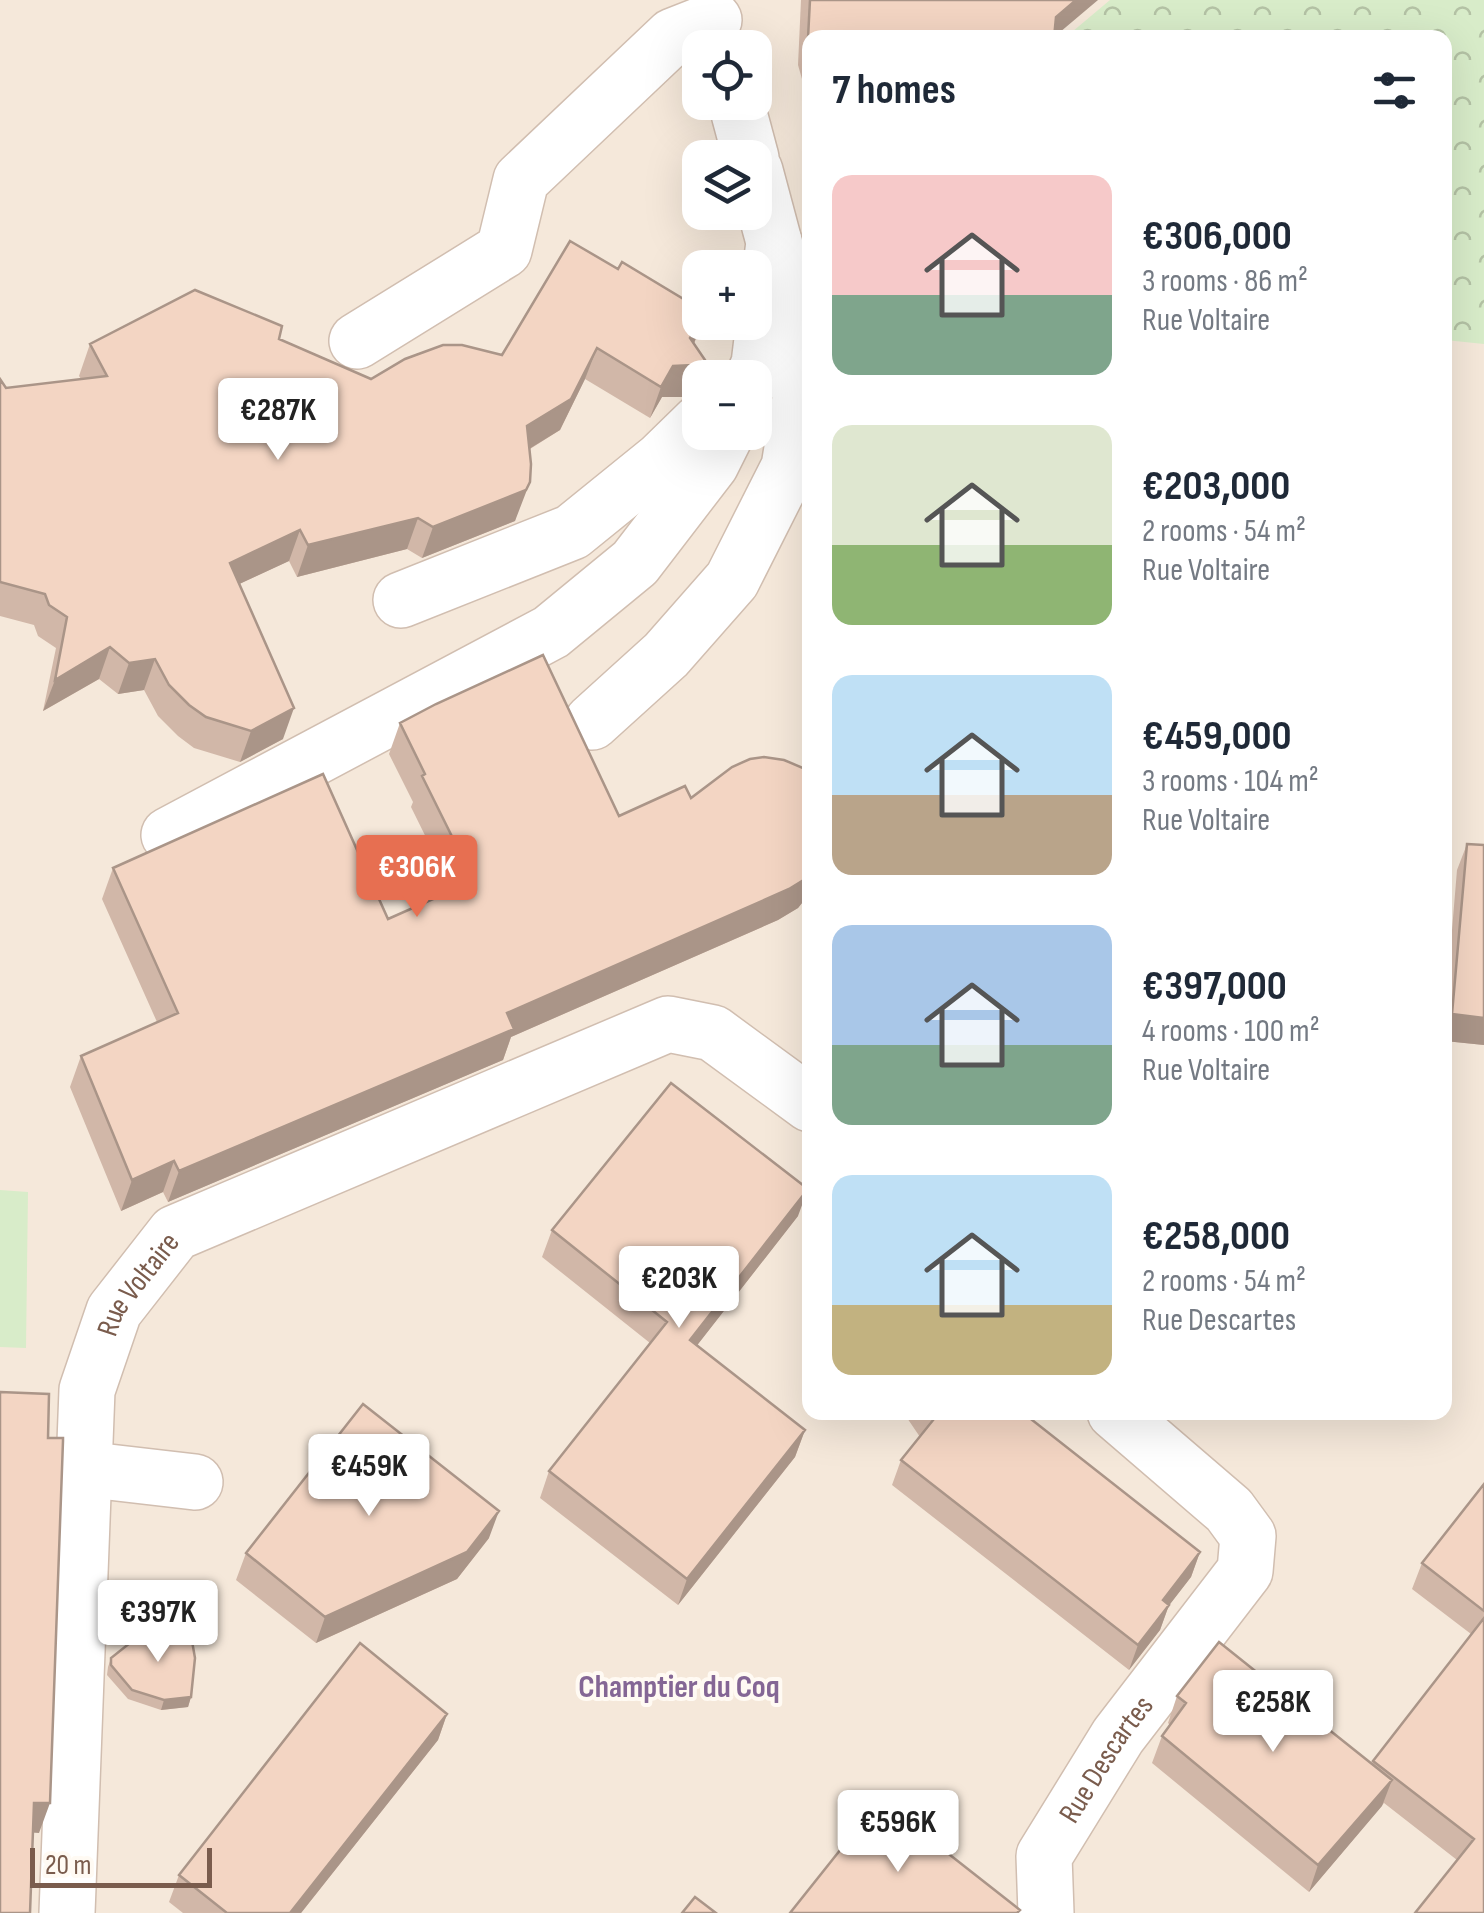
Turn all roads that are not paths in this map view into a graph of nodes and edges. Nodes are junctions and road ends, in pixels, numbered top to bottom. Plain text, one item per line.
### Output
1 (715, 23) edge
2 (771, 230) edge
3 (774, 242) junction
4 (357, 341) dead end
5 (802, 345) edge
6 (755, 360) edge
7 (802, 384) edge
8 (682, 440) edge
9 (718, 450) edge
10 (402, 600) dead end
11 (592, 722) dead end
12 (169, 836) dead end
13 (802, 1098) edge
14 (1124, 1420) edge
15 (84, 1469) junction
16 (195, 1482) dead end
17 (68, 1913) edge
18 (1046, 1913) edge

1 - 4 street
2 - 3 street
3 - 5 street
3 - 6 street
7 - 11 street
8 - 10 street
9 - 12 street
13 - 15 street, Rue Voltaire
14 - 18 street, Rue Descartes
15 - 16 street
15 - 17 street, Rue Voltaire

